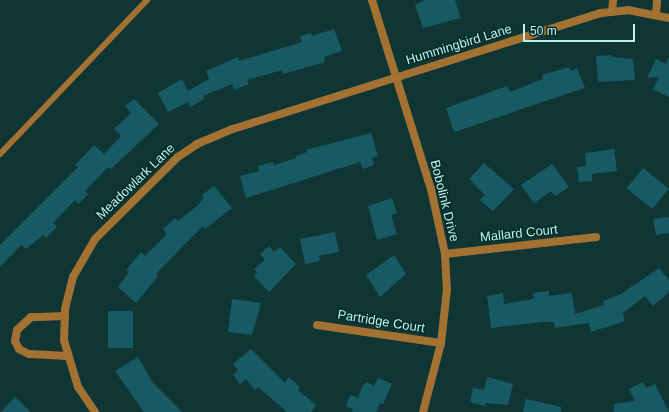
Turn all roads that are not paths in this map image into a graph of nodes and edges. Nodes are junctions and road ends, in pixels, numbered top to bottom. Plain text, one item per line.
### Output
1 (147, 0) edge
2 (372, 0) edge
3 (613, 0) edge
4 (657, 0) edge
5 (612, 12) junction
6 (656, 15) junction
7 (669, 18) edge
8 (396, 78) junction
9 (0, 154) edge
10 (596, 237) dead end
11 (445, 254) junction
12 (65, 316) junction
13 (317, 325) dead end
14 (441, 343) junction
15 (68, 356) junction
16 (95, 412) edge
17 (423, 412) edge

1 - 9 lane
2 - 8 street, Bobolink Drive
3 - 5 street
4 - 6 street
5 - 6 street, Hummingbird Lane
5 - 8 street, Hummingbird Lane
6 - 7 street, Hummingbird Lane
8 - 11 street, Bobolink Drive
8 - 12 street, Meadowlark Lane
10 - 11 street, Mallard Court
11 - 14 street, Bobolink Drive
12 - 15 street, Meadowlark Lane
12 - 15 street
13 - 14 street, Partridge Court
14 - 17 street, Bobolink Drive
15 - 16 street, Meadowlark Lane

